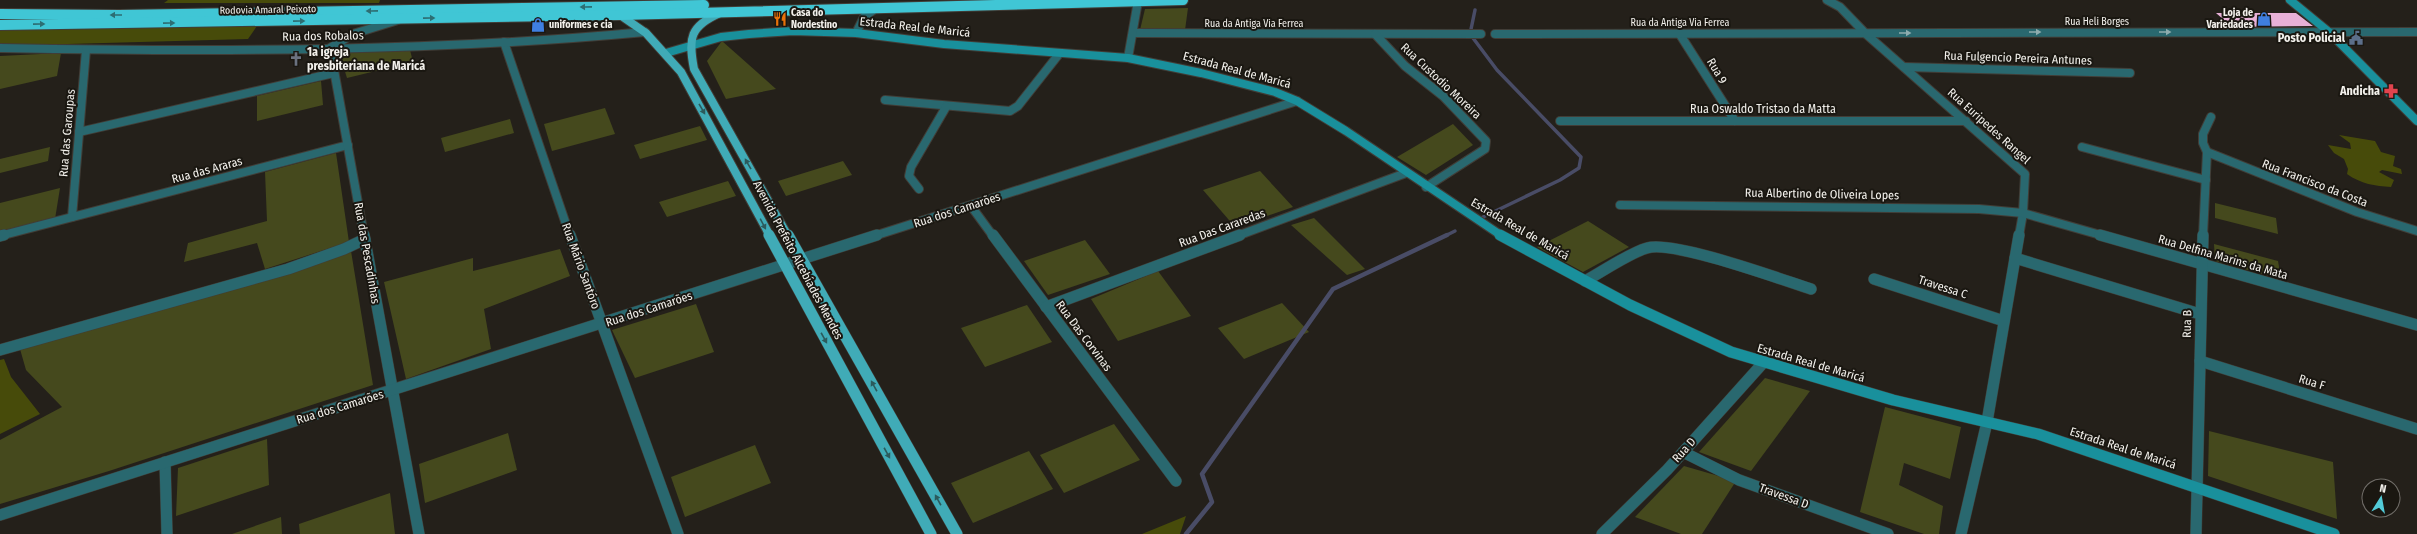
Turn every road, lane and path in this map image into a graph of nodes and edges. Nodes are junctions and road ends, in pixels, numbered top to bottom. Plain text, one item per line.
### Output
1 (1183, 0) edge
2 (1827, 0) edge
3 (2290, 0) edge
4 (1138, 1) junction
5 (695, 2) edge
6 (877, 4) edge
7 (1839, 4) edge
8 (860, 8) junction
9 (722, 12) junction
10 (0, 14) edge
11 (620, 15) junction
12 (864, 17) junction
13 (402, 19) junction
14 (0, 24) edge
15 (645, 32) junction
16 (2329, 32) junction
17 (2417, 32) edge
18 (856, 33) junction
19 (1132, 33) junction
20 (1679, 33) junction
21 (1375, 34) junction
22 (1481, 34) dead end
23 (1495, 34) dead end
24 (1866, 34) junction
25 (504, 42) junction
26 (689, 45) junction
27 (0, 48) edge
28 (330, 48) junction
29 (86, 50) junction
30 (666, 53) junction
31 (1059, 54) junction
32 (1128, 58) junction
33 (1904, 66) junction
34 (334, 73) junction
35 (2130, 73) dead end
36 (702, 82) junction
37 (688, 86) junction
38 (885, 100) dead end
39 (1297, 101) junction
40 (946, 107) junction
41 (2211, 117) dead end
42 (1560, 121) dead end
43 (1735, 121) junction
44 (1966, 121) junction
45 (2417, 121) edge
46 (79, 132) junction
47 (348, 145) junction
48 (2082, 148) dead end
49 (2206, 152) junction
50 (1406, 173) junction
51 (2206, 180) junction
52 (1426, 187) junction
53 (919, 189) dead end
54 (1620, 205) dead end
55 (971, 206) junction
56 (2023, 213) junction
57 (72, 217) junction
58 (2417, 231) edge
59 (0, 236) edge
60 (365, 239) junction
61 (2015, 258) junction
62 (804, 260) junction
63 (2201, 264) junction
64 (785, 266) junction
65 (1874, 278) dead end
66 (1585, 281) junction
67 (1811, 289) dead end
68 (1046, 307) junction
69 (2200, 314) junction
70 (2004, 321) junction
71 (602, 324) junction
72 (2417, 325) edge
73 (0, 350) edge
74 (2200, 361) junction
75 (1763, 363) junction
76 (392, 391) junction
77 (1987, 422) junction
78 (2417, 429) edge
79 (1683, 452) junction
80 (165, 462) junction
81 (1176, 481) dead end
82 (2198, 487) junction
83 (0, 515) edge
84 (167, 534) edge
85 (418, 534) edge
86 (678, 534) edge
87 (931, 534) edge
88 (957, 534) edge
89 (1602, 534) edge
90 (1888, 534) edge
91 (1961, 534) edge
92 (2196, 534) edge
93 (2334, 534) edge

1 - 4 highway, Rodovia Amaral Peixoto
2 - 7 street, Rua Euripedes Rangel
3 - 16 main road
4 - 6 highway, Rodovia Amaral Peixoto
4 - 19 street
5 - 6 highway, Rodovia Amaral Peixoto
5 -> 10 highway, Rodovia Amaral Peixoto
6 - 8 highway, Rodovia Amaral Peixoto
6 - 12 street
7 - 24 street, Rua Euripedes Rangel
8 - 9 highway, Rodovia Amaral Peixoto
8 - 12 street
9 - 11 highway, Rodovia Amaral Peixoto
9 - 26 main road
13 -> 11 highway, Rodovia Amaral Peixoto
11 - 15 main road, Avenida Prefeito Alcebíades Mendes
12 - 18 street
14 -> 13 highway, Rodovia Amaral Peixoto
13 - 28 street
15 - 25 street, Rua dos Robalos
15 - 30 main road, Avenida Prefeito Alcebíades Mendes
16 - 17 street, Rua Heli Borges
24 -> 16 street, Rua Heli Borges
16 - 45 main road
18 - 26 main road, Estrada Real de Maricá
18 - 31 main road, Estrada Real de Maricá
19 - 21 street, Rua da Antiga Via Ferrea
19 - 32 street
20 - 23 street, Rua da Antiga Via Ferrea
20 - 24 street, Rua da Antiga Via Ferrea
20 - 43 street, Rua 9
21 - 22 street, Rua da Antiga Via Ferrea
21 - 52 street, Rua Custodio Moreira
24 - 33 street, Rua Euripedes Rangel
25 - 28 street, Rua dos Robalos
25 - 71 street, Rua Mário Santóro
26 - 30 main road, Estrada Real de Maricá
26 - 36 main road, Avenida Prefeito Alcebíades Mendes
27 - 29 street, Rua dos Robalos
28 - 29 street, Rua dos Robalos
28 - 34 street, Rua das Pescadinhas
29 - 46 street, Rua das Garoupas
30 - 37 main road, Avenida Prefeito Alcebíades Mendes
31 - 32 main road, Estrada Real de Maricá
31 - 40 street
32 - 39 main road, Estrada Real de Maricá
33 - 35 street, Rua Fulgencio Pereira Antunes
33 - 44 street, Rua Euripedes Rangel
34 - 46 street
34 - 47 street, Rua das Pescadinhas
36 - 37 main road
62 -> 36 main road, Avenida Prefeito Alcebíades Mendes
37 -> 64 main road, Avenida Prefeito Alcebíades Mendes
38 - 40 street
39 - 50 main road, Estrada Real de Maricá
39 - 55 street, Rua dos Camarões
40 - 53 street
41 - 49 street, Rua B
42 - 43 street, Rua Oswaldo Tristao da Matta
43 - 44 street, Rua Oswaldo Tristao da Matta
44 - 56 street, Rua Euripedes Rangel
46 - 57 street, Rua das Garoupas
47 - 57 street, Rua das Araras
47 - 60 street, Rua das Pescadinhas
48 - 51 street
49 - 51 street, Rua B
49 - 58 street, Rua Francisco da Costa
50 - 52 main road, Estrada Real de Maricá
50 - 68 street, Rua Das Cararedas
51 - 63 street, Rua B
52 - 66 main road, Estrada Real de Maricá
54 - 56 street, Rua Albertino de Oliveira Lopes
55 - 62 street, Rua dos Camarões
55 - 68 street, Rua Das Corvinas
56 - 61 street, Rua Euripedes Rangel
56 - 63 street, Rua Delfina Marins da Mata
57 - 59 street, Rua das Araras
60 - 73 street
60 - 76 street, Rua das Pescadinhas
61 - 69 street
61 - 70 street, Rua Euripedes Rangel
62 - 64 street, Rua dos Camarões
88 -> 62 main road, Avenida Prefeito Alcebíades Mendes
63 - 69 street, Rua B
63 - 72 street, Rua Delfina Marins da Mata
64 - 71 street, Rua dos Camarões
64 -> 87 main road, Avenida Prefeito Alcebíades Mendes
65 - 70 street, Travessa C
66 - 67 street
66 - 75 main road, Estrada Real de Maricá
68 - 81 street, Rua Das Corvinas
69 - 74 street, Rua B
70 - 77 street, Rua Euripedes Rangel
71 - 76 street, Rua dos Camarões
71 - 86 street, Rua Mário Santóro
74 - 78 street, Rua F
74 - 82 street, Rua B
75 - 77 main road, Estrada Real de Maricá
75 - 79 street, Rua D
76 - 80 street, Rua dos Camarões
76 - 85 street, Rua das Pescadinhas
77 - 82 main road, Estrada Real de Maricá
77 - 91 street, Rua Euripedes Rangel
79 - 89 street, Rua D
79 - 90 street, Travessa D
80 - 83 street, Rua dos Camarões
80 - 84 street
82 - 92 street, Rua B
82 - 93 main road, Estrada Real de Maricá

